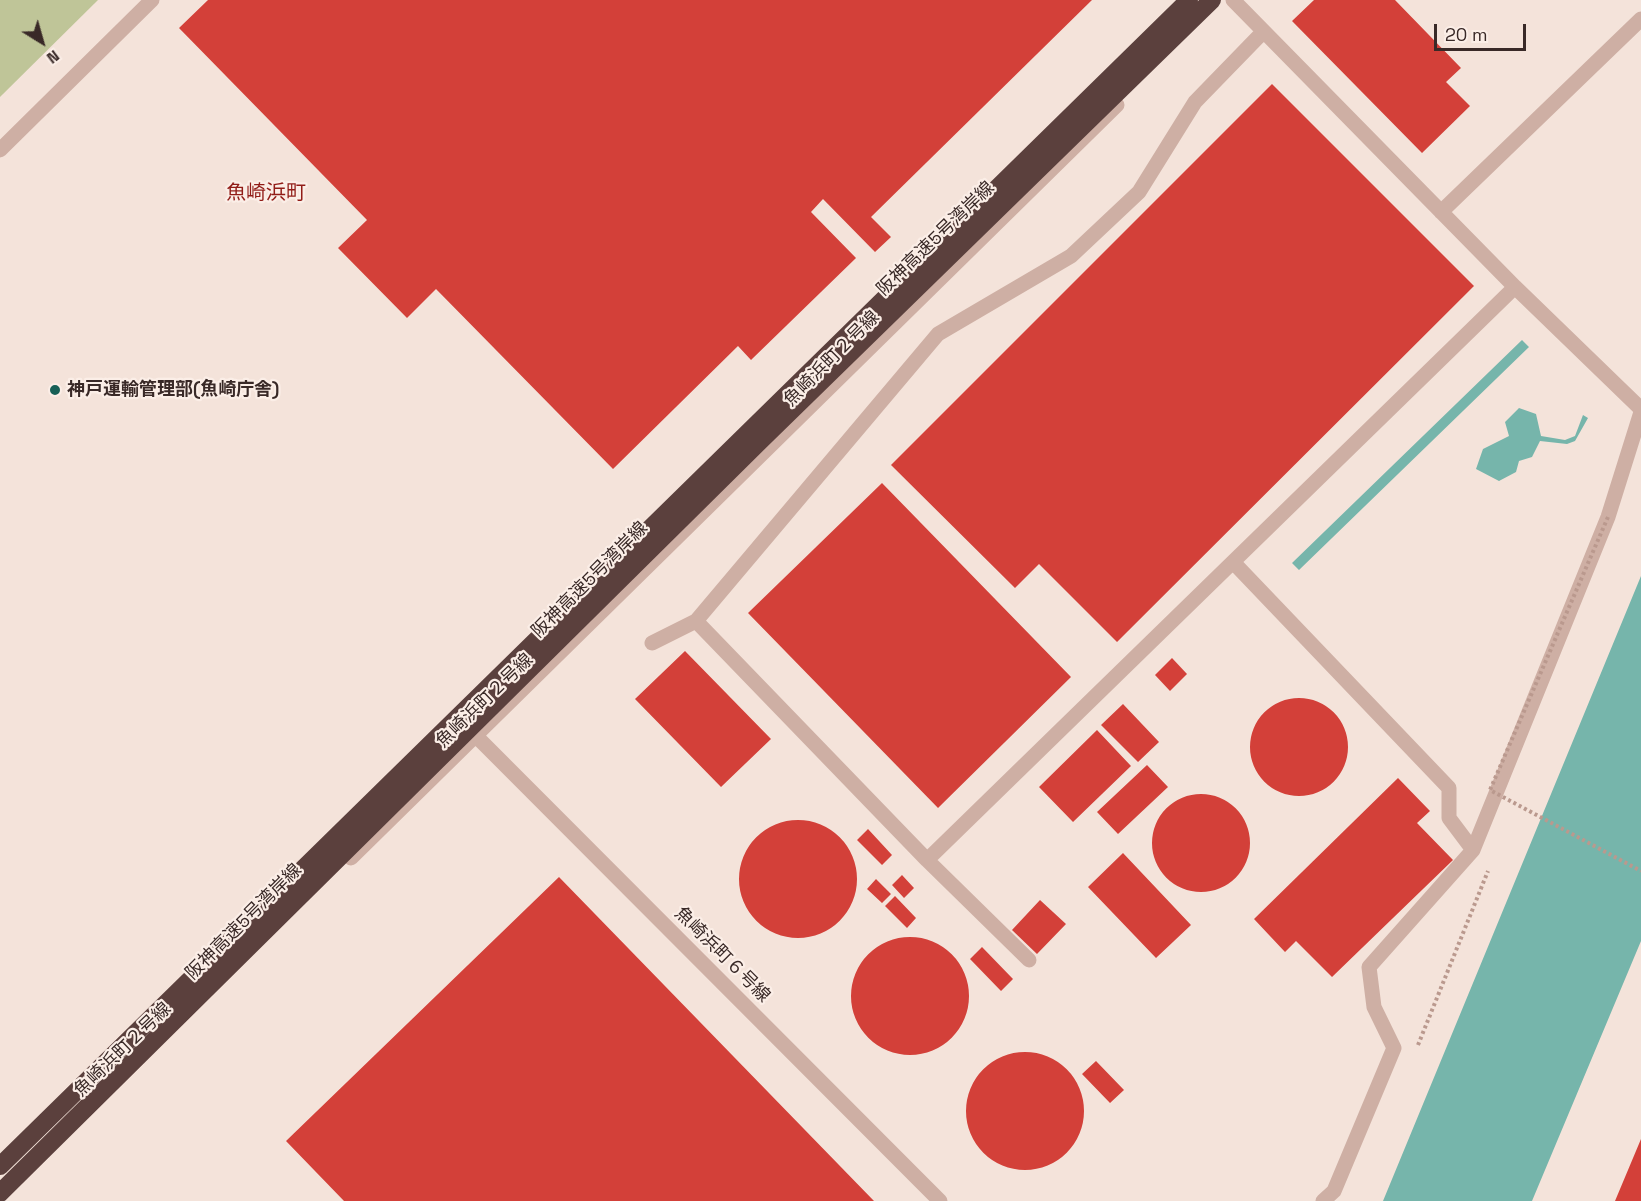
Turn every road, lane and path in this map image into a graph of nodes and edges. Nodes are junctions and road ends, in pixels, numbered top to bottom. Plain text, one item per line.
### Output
1 (152, 0) edge
2 (1189, 0) edge
3 (1212, 0) edge
4 (1224, 0) edge
5 (1233, 0) edge
6 (1641, 19) edge
7 (1263, 32) junction
8 (0, 150) edge
9 (1441, 212) junction
10 (1515, 287) junction
11 (1641, 410) edge
12 (1608, 517) junction
13 (1233, 562) junction
14 (696, 621) junction
15 (652, 644) dead end
16 (477, 737) junction
17 (1473, 850) junction
18 (927, 860) junction
19 (1641, 871) edge
20 (1029, 960) dead end
21 (0, 1166) edge
22 (0, 1195) edge
23 (940, 1201) edge
24 (1323, 1201) edge

1 - 8 street
2 - 21 highway, 阪神高速5号湾岸線
3 - 22 highway, 阪神高速5号湾岸線
4 - 16 street, 魚崎浜町２号線
5 - 7 street
6 - 9 street
7 - 9 street
7 - 14 street
9 - 10 street
10 - 11 street
10 - 13 street
11 - 12 street
12 - 17 street
12 - 19 path, bridge
13 - 17 street
13 - 18 street
14 - 15 street
14 - 18 street
16 - 22 street, 魚崎浜町２号線
16 - 23 street, 魚崎浜町６号線
17 - 24 street
18 - 20 street

